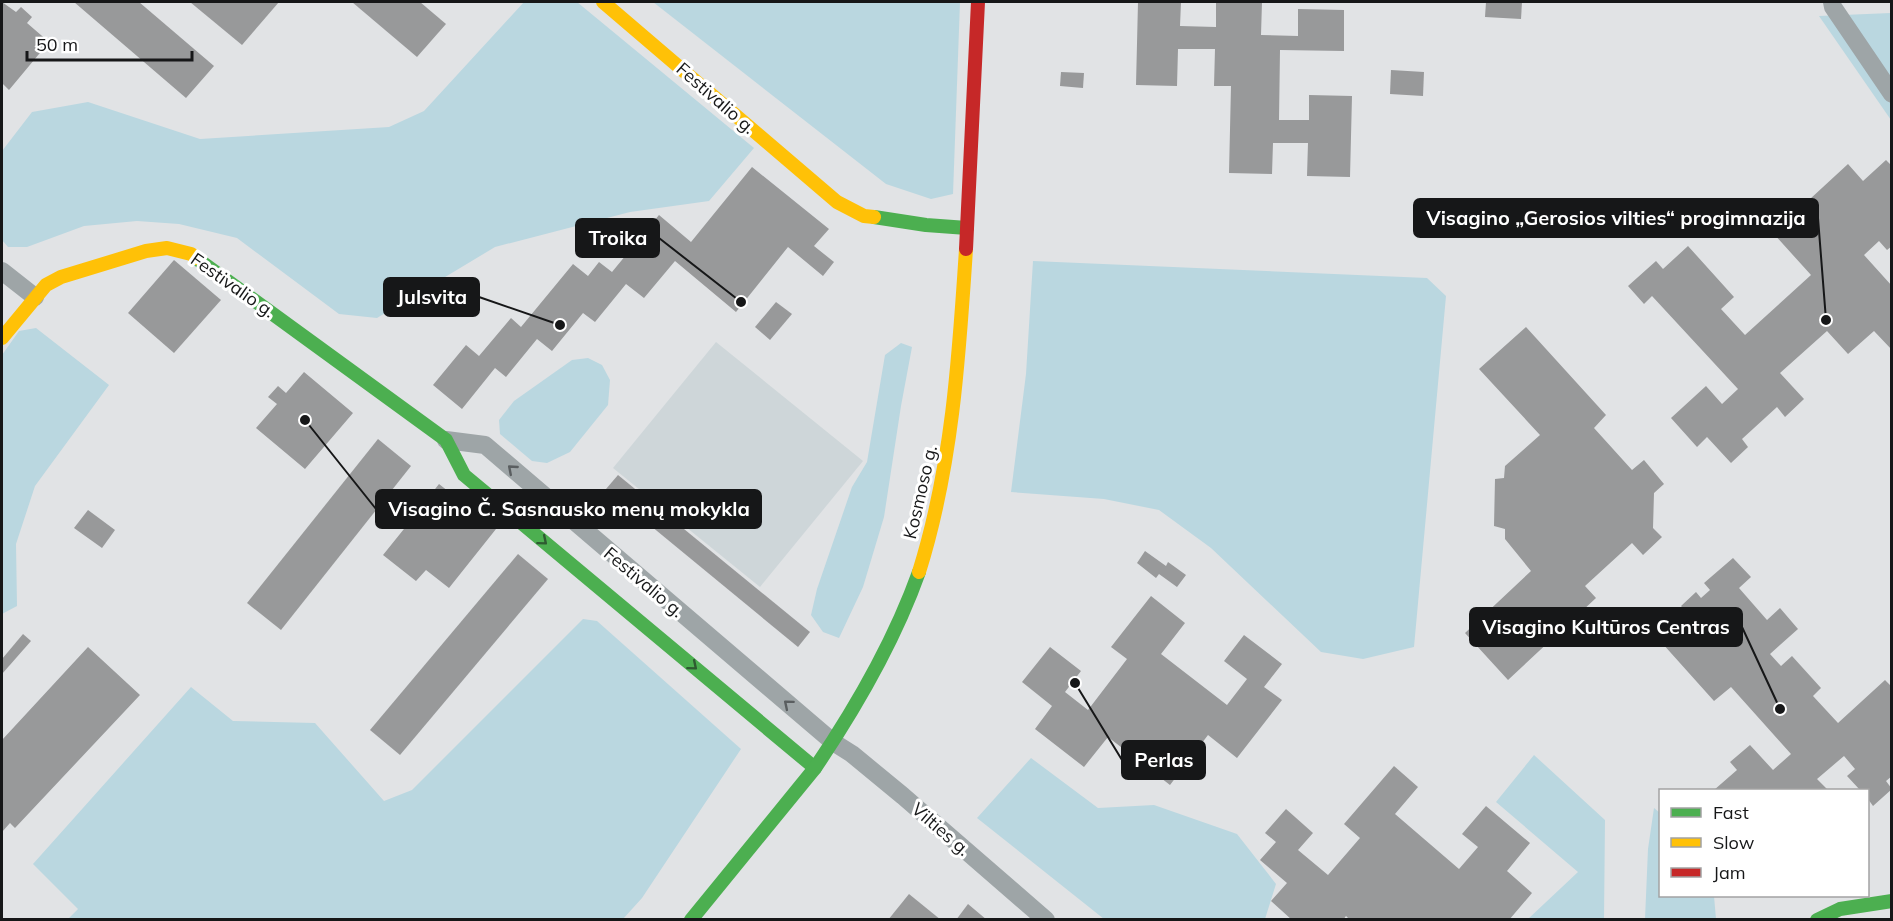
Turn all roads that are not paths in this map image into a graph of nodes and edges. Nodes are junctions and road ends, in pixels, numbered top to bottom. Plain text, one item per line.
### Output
1 (603, 2) edge
2 (978, 2) edge
3 (1832, 2) edge
4 (1892, 94) edge
5 (967, 228) junction
6 (2, 271) edge
7 (35, 297) junction
8 (2, 338) edge
9 (446, 440) junction
10 (833, 742) junction
11 (815, 768) junction
12 (1892, 901) edge
13 (691, 920) edge
14 (1046, 920) edge
15 (1817, 920) edge

1 - 5 street, Festivalio g.
2 - 5 street, Kosmoso g.
3 - 4 street
5 - 10 street, Kosmoso g.
6 - 7 street
7 - 8 street, Festivalio g.
7 - 9 street, Festivalio g.
10 -> 9 street, Festivalio g.
9 -> 11 street, Festivalio g.
10 - 11 street, Kosmoso g.
10 - 14 street, Vilties g.
11 - 13 street, Kosmoso g.
12 - 15 street

